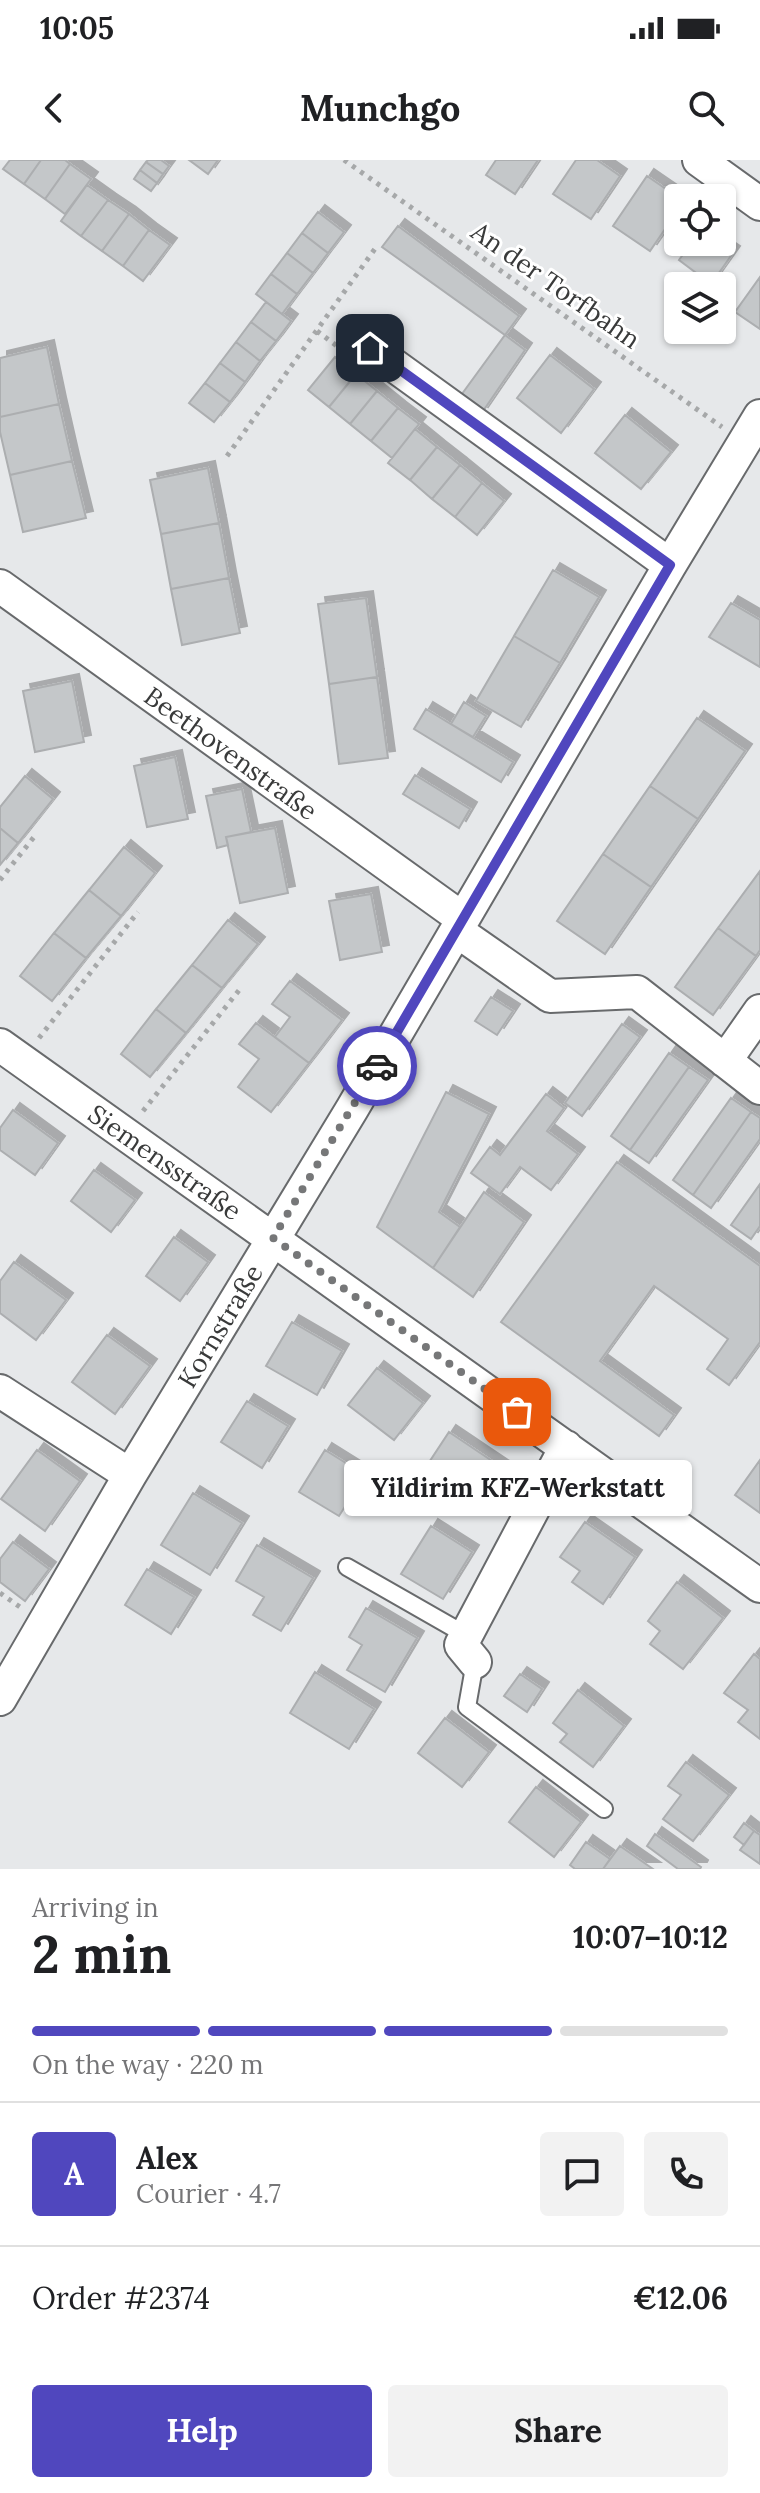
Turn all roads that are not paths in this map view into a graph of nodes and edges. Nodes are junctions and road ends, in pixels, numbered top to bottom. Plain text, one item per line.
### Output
1 (699, 160) edge
2 (760, 204) edge
3 (370, 348) dead end
4 (752, 430) edge
5 (670, 565) junction
6 (0, 586) edge
7 (460, 925) junction
8 (760, 1011) edge
9 (11, 1053) edge
10 (725, 1061) junction
11 (760, 1088) edge
12 (273, 1238) junction
13 (0, 1391) edge
14 (566, 1447) junction
15 (130, 1475) junction
16 (347, 1567) dead end
17 (760, 1586) edge
18 (470, 1649) junction
19 (0, 1699) edge
20 (604, 1809) dead end

1 - 2 street
3 - 5 street
4 - 5 street, Kornstraße
5 - 7 street, Kornstraße
6 - 7 street, Beethovenstraße
7 - 10 street, Beethovenstraße
7 - 12 street, Kornstraße
8 - 10 street
9 - 12 street, Siemensstraße
10 - 11 street, Beethovenstraße
12 - 14 street, Siemensstraße
12 - 15 street, Kornstraße
13 - 15 street
14 - 17 street, Siemensstraße
14 - 18 street
15 - 19 street, Kornstraße
16 - 18 lane
18 - 20 lane

